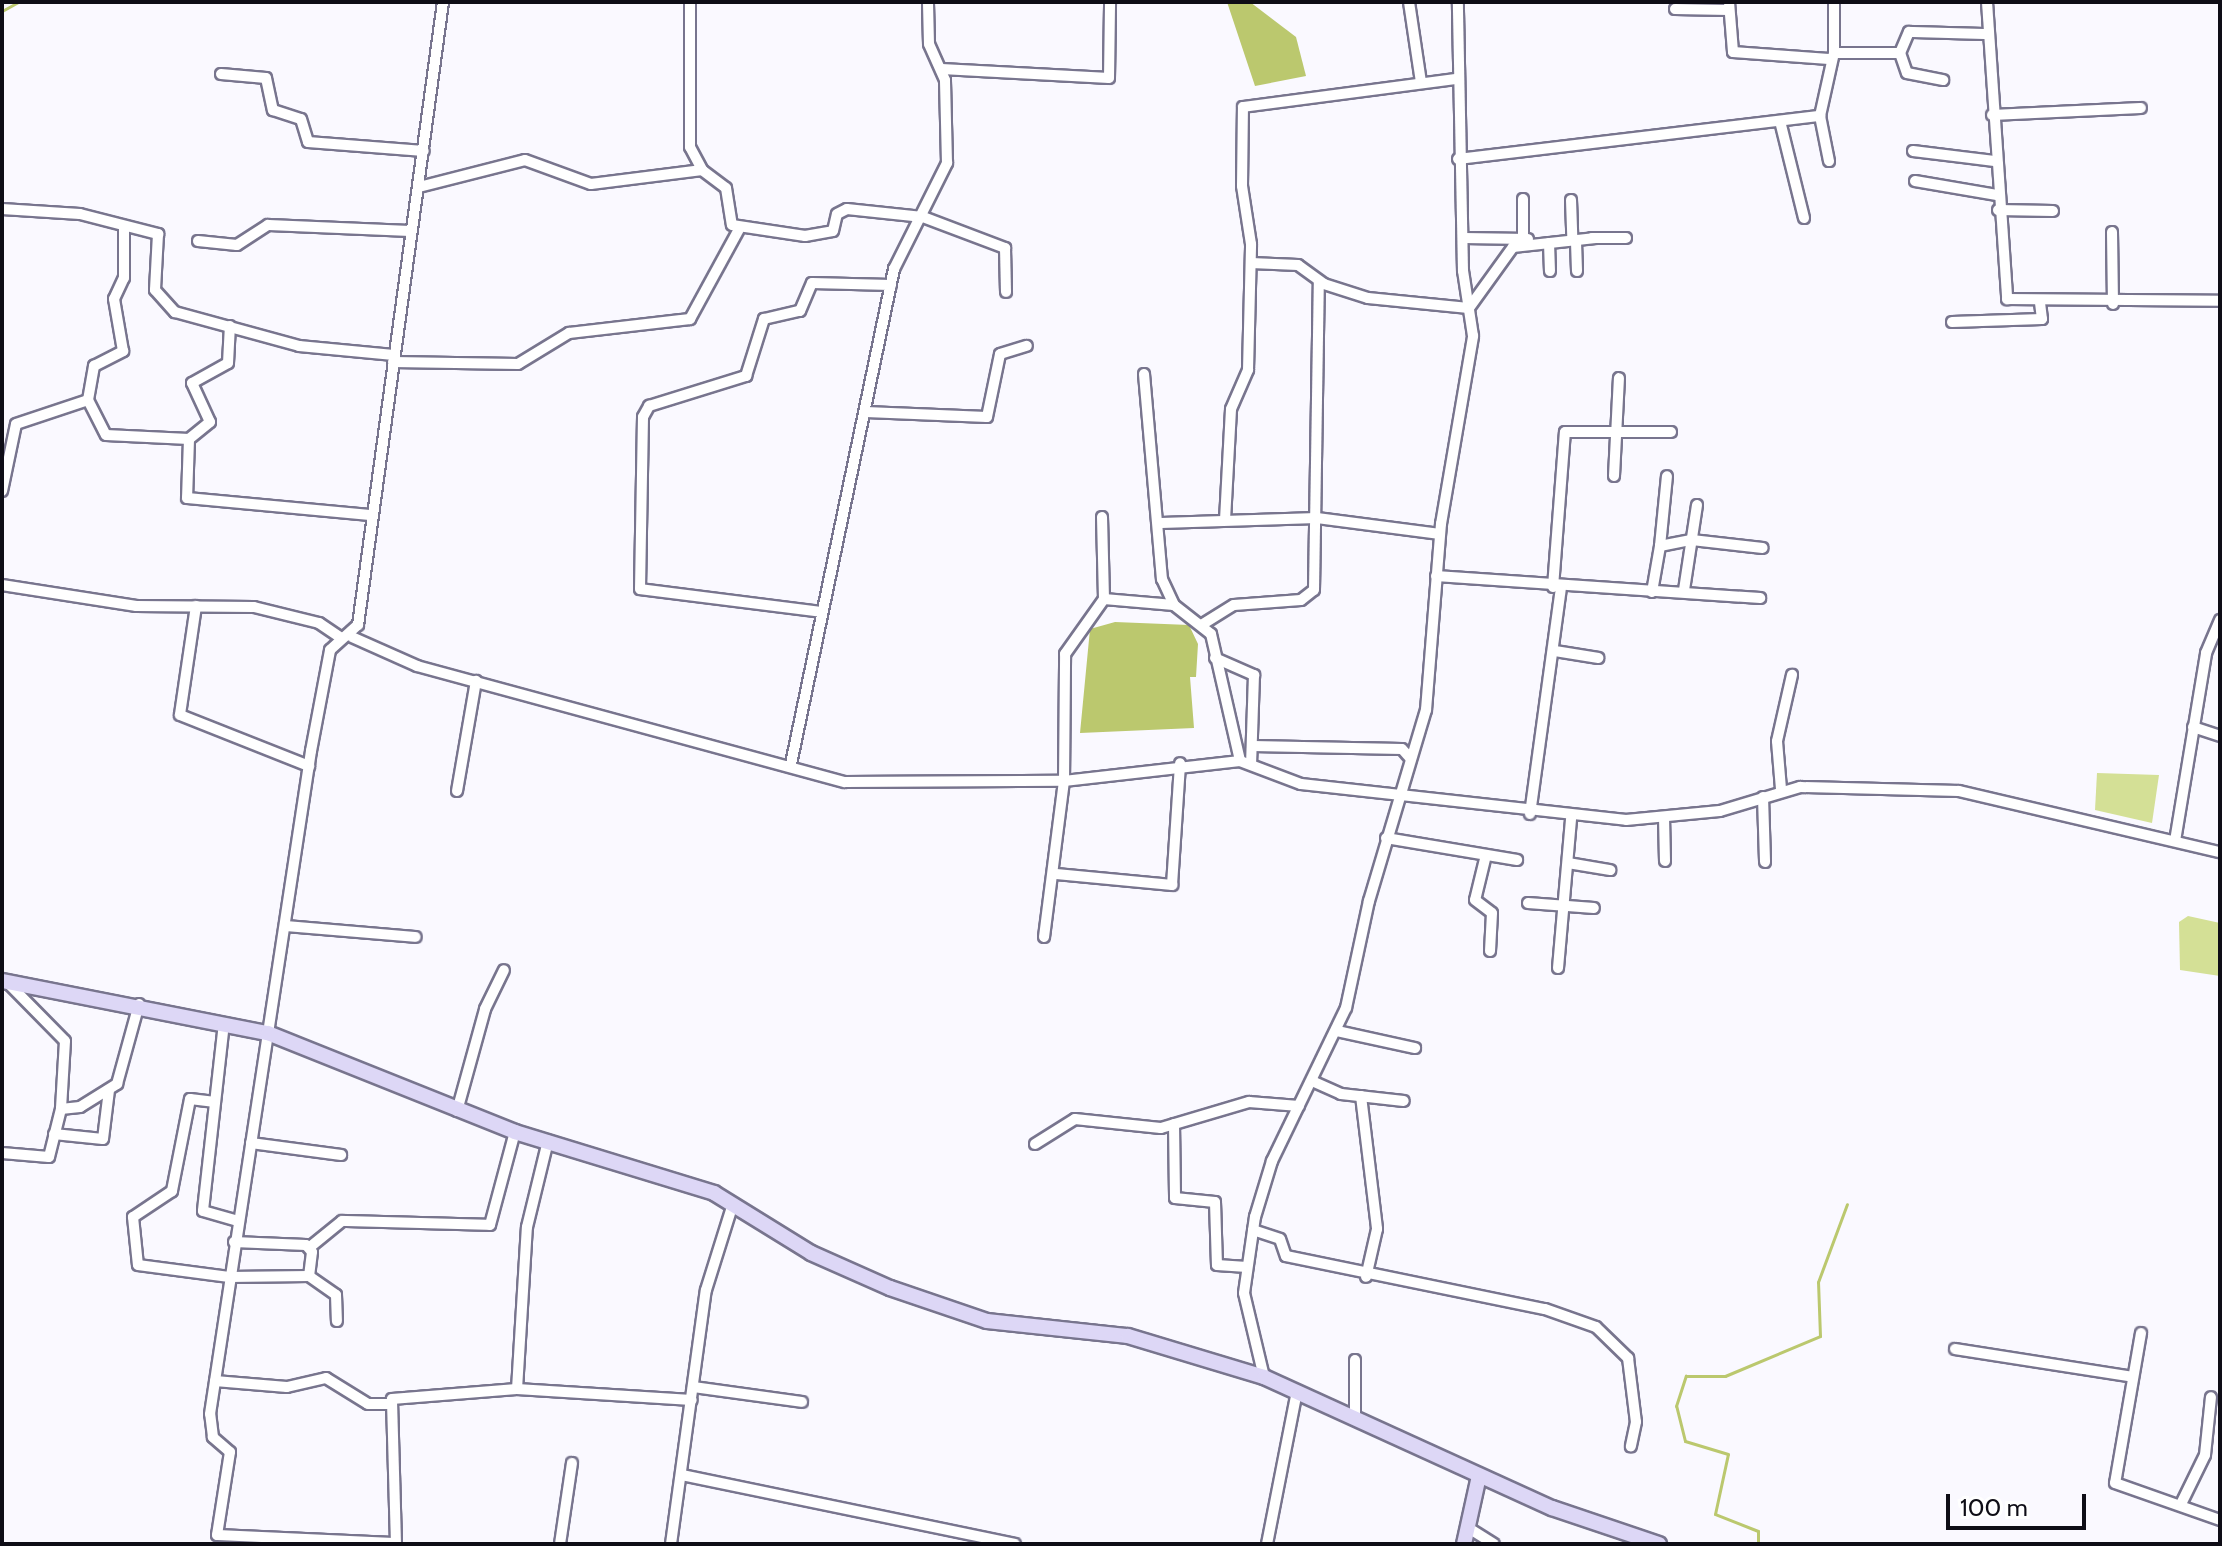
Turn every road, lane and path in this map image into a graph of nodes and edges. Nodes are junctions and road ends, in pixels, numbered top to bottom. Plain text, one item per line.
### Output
1 (443, 2) edge
2 (690, 2) edge
3 (928, 2) edge
4 (1110, 2) edge
5 (1409, 2) edge
6 (1458, 2) edge
7 (1834, 2) edge
8 (1987, 2) edge
9 (1729, 6) edge
10 (1675, 9) dead end
11 (1988, 34) junction
12 (1900, 53) junction
13 (1832, 56) junction
14 (942, 69) junction
15 (221, 74) dead end
16 (1456, 79) junction
17 (1943, 80) dead end
18 (1421, 82) junction
19 (2141, 108) dead end
20 (1992, 115) junction
21 (1820, 116) junction
22 (1780, 121) junction
23 (424, 151) junction
24 (1913, 151) dead end
25 (1458, 159) junction
26 (1829, 161) dead end
27 (1994, 161) junction
28 (702, 170) junction
29 (1915, 181) dead end
30 (419, 187) junction
31 (1997, 195) junction
32 (1523, 199) dead end
33 (1571, 200) dead end
34 (2, 209) edge
35 (1998, 210) junction
36 (2053, 211) dead end
37 (923, 217) junction
38 (1804, 218) dead end
39 (124, 226) junction
40 (739, 229) junction
41 (411, 231) junction
42 (2112, 232) dead end
43 (1464, 238) junction
44 (1626, 238) dead end
45 (1523, 239) junction
46 (1574, 240) junction
47 (198, 241) dead end
48 (1549, 243) junction
49 (1251, 263) junction
50 (1550, 271) dead end
51 (1577, 271) dead end
52 (1319, 282) junction
53 (891, 285) junction
54 (1006, 292) dead end
55 (2220, 301) edge
56 (2040, 302) junction
57 (2113, 304) junction
58 (1469, 308) junction
59 (1952, 322) dead end
60 (230, 326) junction
61 (1027, 346) dead end
62 (393, 358) junction
63 (1144, 374) dead end
64 (1619, 378) dead end
65 (88, 400) junction
66 (866, 412) junction
67 (1617, 430) junction
68 (1671, 432) dead end
69 (189, 439) junction
70 (1614, 476) dead end
71 (1667, 476) dead end
72 (2, 491) edge
73 (1697, 505) dead end
74 (370, 515) junction
75 (1102, 517) dead end
76 (1317, 518) junction
77 (1225, 520) junction
78 (1161, 523) junction
79 (1440, 534) junction
80 (1692, 540) junction
81 (1660, 546) junction
82 (1763, 548) dead end
83 (1436, 576) junction
84 (2, 585) edge
85 (1557, 587) junction
86 (1684, 590) junction
87 (1652, 592) junction
88 (1760, 598) dead end
89 (1104, 599) junction
90 (1174, 605) junction
91 (196, 606) junction
92 (822, 612) junction
93 (2220, 620) edge
94 (1203, 624) junction
95 (340, 637) junction
96 (352, 637) junction
97 (1555, 651) junction
98 (1215, 658) junction
99 (1598, 658) dead end
100 (1792, 675) dead end
101 (476, 681) junction
102 (2193, 727) junction
103 (2220, 736) edge
104 (1253, 746) junction
105 (1411, 759) junction
106 (1246, 762) junction
107 (1180, 763) junction
108 (791, 764) junction
109 (309, 766) junction
110 (1064, 781) junction
111 (1781, 789) junction
112 (457, 791) dead end
113 (1398, 797) junction
114 (1763, 797) junction
115 (1530, 814) junction
116 (1664, 817) junction
117 (1571, 819) junction
118 (1386, 838) junction
119 (2175, 841) junction
120 (2220, 852) edge
121 (1486, 855) junction
122 (1517, 860) dead end
123 (1665, 861) dead end
124 (1765, 862) dead end
125 (1568, 863) junction
126 (1610, 870) dead end
127 (1056, 874) junction
128 (1528, 903) dead end
129 (1564, 904) junction
130 (1594, 908) dead end
131 (285, 926) junction
132 (416, 937) dead end
133 (1044, 937) dead end
134 (1490, 951) dead end
135 (1558, 968) dead end
136 (504, 970) dead end
137 (5, 982) edge
138 (139, 1004) junction
139 (224, 1023) junction
140 (1337, 1031) junction
141 (268, 1033) junction
142 (1415, 1048) dead end
143 (1312, 1081) junction
144 (109, 1090) junction
145 (1361, 1096) junction
146 (1404, 1101) dead end
147 (215, 1102) junction
148 (1299, 1106) junction
149 (61, 1109) junction
150 (457, 1111) junction
151 (1174, 1124) junction
152 (515, 1132) junction
153 (54, 1134) junction
154 (548, 1141) junction
155 (251, 1143) junction
156 (1035, 1144) dead end
157 (2, 1153) edge
158 (341, 1155) dead end
159 (733, 1204) junction
160 (238, 1221) junction
161 (1253, 1230) junction
162 (234, 1242) junction
163 (310, 1247) junction
164 (1247, 1267) junction
165 (309, 1276) junction
166 (229, 1277) junction
167 (1366, 1277) junction
168 (337, 1321) dead end
169 (2141, 1333) dead end
170 (1955, 1349) dead end
171 (1355, 1360) dead end
172 (1264, 1377) junction
173 (2133, 1377) junction
174 (215, 1381) junction
175 (693, 1387) junction
176 (517, 1389) junction
177 (1297, 1391) junction
178 (2211, 1397) dead end
179 (692, 1400) junction
180 (802, 1402) dead end
181 (390, 1404) junction
182 (1355, 1419) junction
183 (1631, 1446) dead end
184 (572, 1463) dead end
185 (682, 1475) junction
186 (1479, 1476) junction
187 (2182, 1502) junction
188 (2220, 1520) edge
189 (1470, 1529) junction
190 (395, 1543) edge
191 (560, 1544) edge
192 (671, 1544) edge
193 (1015, 1544) edge
194 (1267, 1544) edge
195 (1464, 1544) edge
196 (1494, 1544) edge
197 (1659, 1544) edge

1 - 23 street
2 - 28 street
3 - 14 street
4 - 14 street
5 - 18 street
6 - 16 street
7 - 13 street
8 - 11 street
9 - 10 street
9 - 13 street
11 - 12 street
11 - 20 street
12 - 13 street
12 - 17 street
13 - 21 street
14 - 37 street
15 - 23 street
16 - 18 street
16 - 25 street
18 - 49 street
19 - 20 street
20 - 27 street
21 - 22 street
21 - 26 street
22 - 25 street
22 - 38 street
23 - 30 street
24 - 27 street
25 - 43 street
27 - 31 street
28 - 30 street
28 - 40 street
29 - 31 street
30 - 41 street
31 - 35 street
32 - 45 street
33 - 46 street
34 - 39 street
35 - 36 street
35 - 56 street
37 - 40 street
37 - 53 street
37 - 54 street
39 - 60 street
39 - 65 street
40 - 62 street
41 - 47 street
41 - 62 street
42 - 57 street
43 - 45 street
43 - 58 street
44 - 46 street
45 - 46 street
46 - 48 street
46 - 51 street
48 - 50 street
48 - 58 street
49 - 52 street
49 - 77 street
52 - 58 street
52 - 76 street
53 - 66 street
53 - 92 street
55 - 57 street
56 - 57 street
56 - 59 street
58 - 79 street
60 - 62 street
60 - 69 street
61 - 66 street
62 - 74 street
63 - 78 street
64 - 67 street
65 - 69 street
65 - 72 street
66 - 92 street
67 - 68 street
67 - 70 street
67 - 85 street
69 - 74 street
71 - 81 street
73 - 80 street
74 - 96 street
75 - 89 street
76 - 77 street
76 - 79 street
76 - 94 street
77 - 78 street
78 - 90 street
79 - 83 street
80 - 81 street
80 - 82 street
80 - 86 street
81 - 87 street
83 - 85 street
83 - 105 street
84 - 91 street
85 - 87 street
85 - 97 street
86 - 87 street
86 - 88 street
89 - 90 street
89 - 110 street
90 - 94 street
91 - 95 street
91 - 109 street
92 - 108 street
93 - 102 street
94 - 98 street
95 - 96 street
95 - 109 street
96 - 101 street
97 - 99 street
97 - 115 street
98 - 104 street
98 - 106 street
100 - 111 street
101 - 108 street
101 - 112 street
102 - 103 street
102 - 119 street
104 - 105 street
104 - 106 street
105 - 113 street
106 - 107 street
106 - 113 street
107 - 110 street
107 - 127 street
108 - 110 street
109 - 131 street
110 - 127 street
111 - 114 street
111 - 119 street
113 - 115 street
113 - 118 street
114 - 116 street
114 - 124 street
115 - 117 street
116 - 117 street
116 - 123 street
117 - 125 street
118 - 121 street
118 - 140 street
119 - 120 street
121 - 122 street
121 - 134 street
125 - 126 street
125 - 129 street
127 - 133 street
128 - 129 street
129 - 130 street
129 - 135 street
131 - 132 street
131 - 141 street
136 - 150 street
137 - 138 street
137 - 149 street
138 - 139 street
138 - 144 street
139 - 141 street
139 - 147 street
140 - 142 street
140 - 143 street
141 - 150 street
141 - 155 street
143 - 145 street
143 - 148 street
144 - 149 street
144 - 153 street
145 - 146 street
145 - 167 street
147 - 160 street
147 - 166 street
148 - 151 street
148 - 161 street
149 - 153 street
150 - 152 street
151 - 156 street
151 - 164 street
152 - 154 street
152 - 163 street
153 - 157 street
154 - 159 street
154 - 176 street
155 - 158 street
155 - 160 street
159 - 172 street
159 - 175 street
160 - 162 street
161 - 164 street
161 - 167 street
162 - 163 street
162 - 166 street
163 - 165 street
164 - 172 street
165 - 166 street
165 - 168 street
166 - 174 street
167 - 183 street
169 - 173 street
170 - 173 street
171 - 182 street
172 - 177 street
173 - 187 street
174 - 181 street
174 - 190 street
175 - 179 street
175 - 180 street
176 - 179 street
176 - 181 street
177 - 182 street
177 - 194 street
178 - 187 street
179 - 185 street
181 - 190 street
182 - 186 street
184 - 191 street
185 - 192 street
185 - 193 street
186 - 189 street
186 - 197 street
187 - 188 street
189 - 195 street
189 - 196 street

